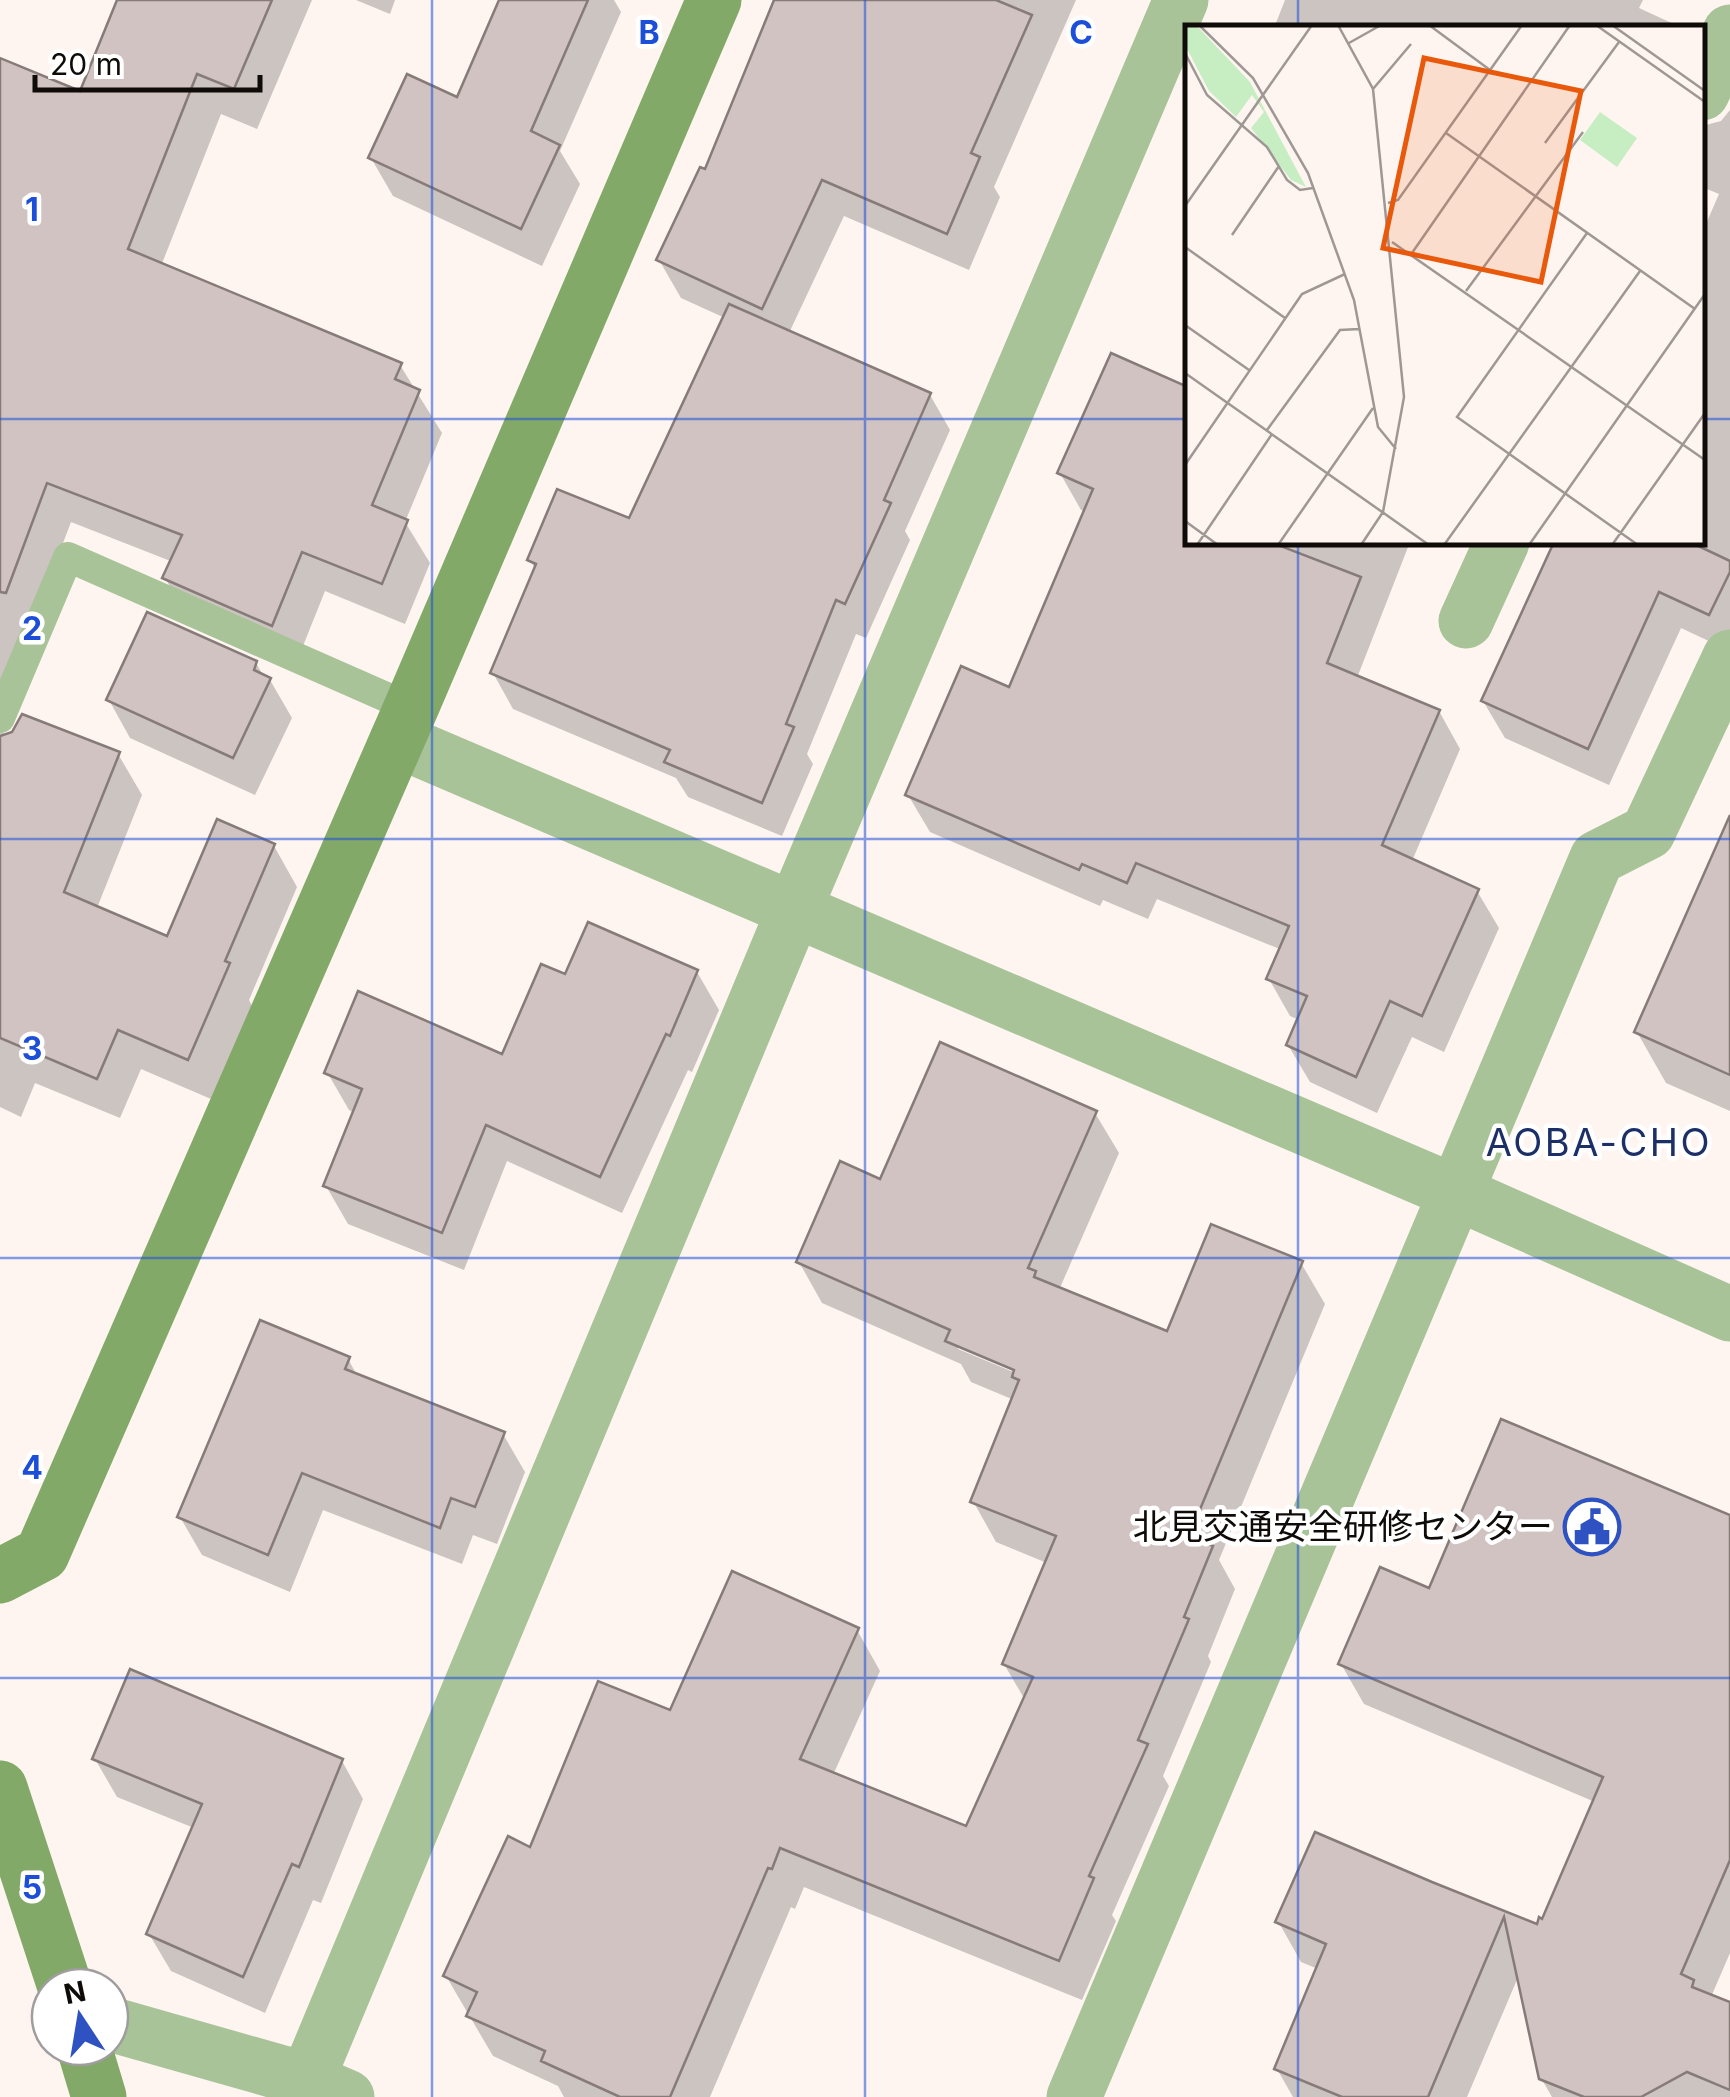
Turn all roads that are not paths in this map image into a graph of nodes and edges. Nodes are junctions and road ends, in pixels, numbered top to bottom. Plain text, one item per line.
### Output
1 (714, 0) edge
2 (1181, 0) edge
3 (1730, 32) edge
4 (1705, 87) edge
5 (1501, 545) edge
6 (1466, 621) dead end
7 (1730, 657) edge
8 (0, 718) edge
9 (404, 724) junction
10 (794, 910) junction
11 (1455, 1192) junction
12 (1730, 1314) edge
13 (0, 1576) edge
14 (0, 1788) edge
15 (58, 1967) edge
16 (130, 2030) edge
17 (90, 2067) edge
18 (327, 2088) edge
19 (99, 2097) edge
20 (1074, 2097) edge

1 - 9 street
2 - 10 street
3 - 4 street
5 - 6 street
7 - 11 street
8 - 9 lane
9 - 10 street
9 - 13 street
10 - 11 street
10 - 18 street
11 - 12 street
11 - 20 street
14 - 15 street
16 - 18 street
17 - 19 street

